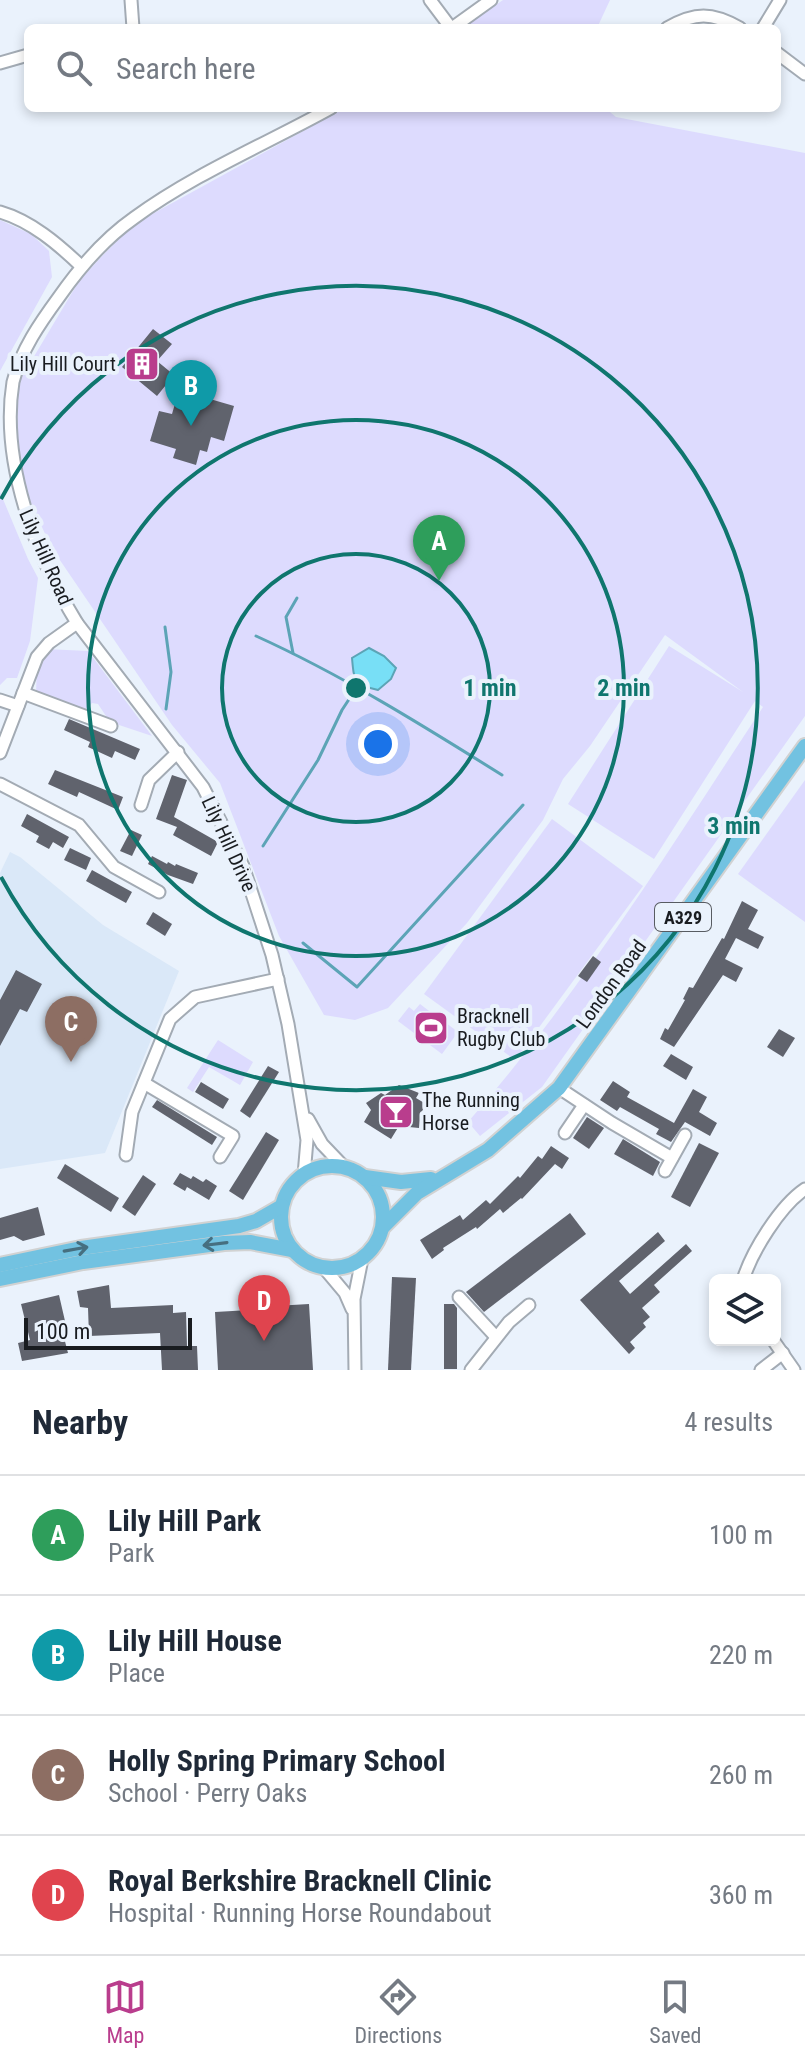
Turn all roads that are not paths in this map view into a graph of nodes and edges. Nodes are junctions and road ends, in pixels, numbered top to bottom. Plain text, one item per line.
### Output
1 (131, 0) edge
2 (430, 0) edge
3 (491, 0) edge
4 (780, 0) edge
5 (133, 24) edge
6 (449, 24) edge
7 (458, 24) edge
8 (674, 24) edge
9 (733, 24) edge
10 (765, 24) edge
11 (24, 56) edge
12 (781, 56) edge
13 (0, 63) edge
14 (805, 74) edge
15 (323, 112) edge
16 (0, 212) edge
17 (81, 266) junction
18 (77, 623) junction
19 (23, 693) junction
20 (0, 700) edge
21 (18, 706) junction
22 (111, 726) dead end
23 (805, 746) edge
24 (178, 752) junction
25 (0, 753) edge
26 (0, 784) edge
27 (141, 805) dead end
28 (159, 892) dead end
29 (278, 979) junction
30 (144, 1083) junction
31 (559, 1088) junction
32 (302, 1103) junction
33 (584, 1105) junction
34 (565, 1133) dead end
35 (685, 1135) dead end
36 (126, 1155) dead end
37 (220, 1157) dead end
38 (672, 1158) junction
39 (344, 1167) junction
40 (665, 1171) dead end
41 (304, 1175) junction
42 (446, 1175) junction
43 (364, 1177) junction
44 (805, 1189) edge
45 (282, 1206) junction
46 (383, 1227) junction
47 (292, 1250) junction
48 (362, 1259) junction
49 (0, 1265) edge
50 (324, 1268) junction
51 (745, 1274) edge
52 (0, 1279) edge
53 (459, 1297) dead end
54 (529, 1305) dead end
55 (355, 1317) junction
56 (496, 1337) junction
57 (778, 1346) edge
58 (783, 1353) junction
59 (355, 1370) edge
60 (471, 1370) edge
61 (761, 1370) edge
62 (794, 1370) edge

1 - 5 street
2 - 6 street
3 - 7 street
4 - 10 street
8 - 9 street
11 - 13 street
12 - 14 street
15 - 17 street, Lily Hill Road
16 - 17 street
17 - 18 street, Lily Hill Road
18 - 19 street, Lily Hill Road
18 - 24 street, Lily Hill Drive
19 - 21 street, Lily Hill Road
19 - 22 street
20 - 21 street
21 - 25 street, Lily Hill Road
23 - 31 main road, London Road / A329
24 - 27 street
24 - 29 street, Lily Hill Drive
26 - 28 street
29 - 30 street
29 - 32 street, Lily Hill Drive
30 - 36 street
30 - 37 street
31 - 33 street
31 - 42 main road, London Road / A329
32 - 39 street, Lily Hill Drive
32 - 41 street, Lily Hill Drive
33 - 34 street
33 - 38 street
35 - 38 street
38 - 40 street
39 - 41 main road
39 - 43 main road, A329
41 - 45 main road
42 - 43 main road, London Road / A329
42 - 46 main road, London Road / A329
43 - 46 main road
44 - 51 street
45 - 47 main road
49 -> 45 main road
46 - 48 main road, A329
47 - 50 main road
47 -> 52 main road
48 - 50 main road
48 - 55 street
50 - 55 street
53 - 56 street
54 - 56 street
55 - 59 street
56 - 60 street
57 - 58 street
58 - 61 street
58 - 62 street

